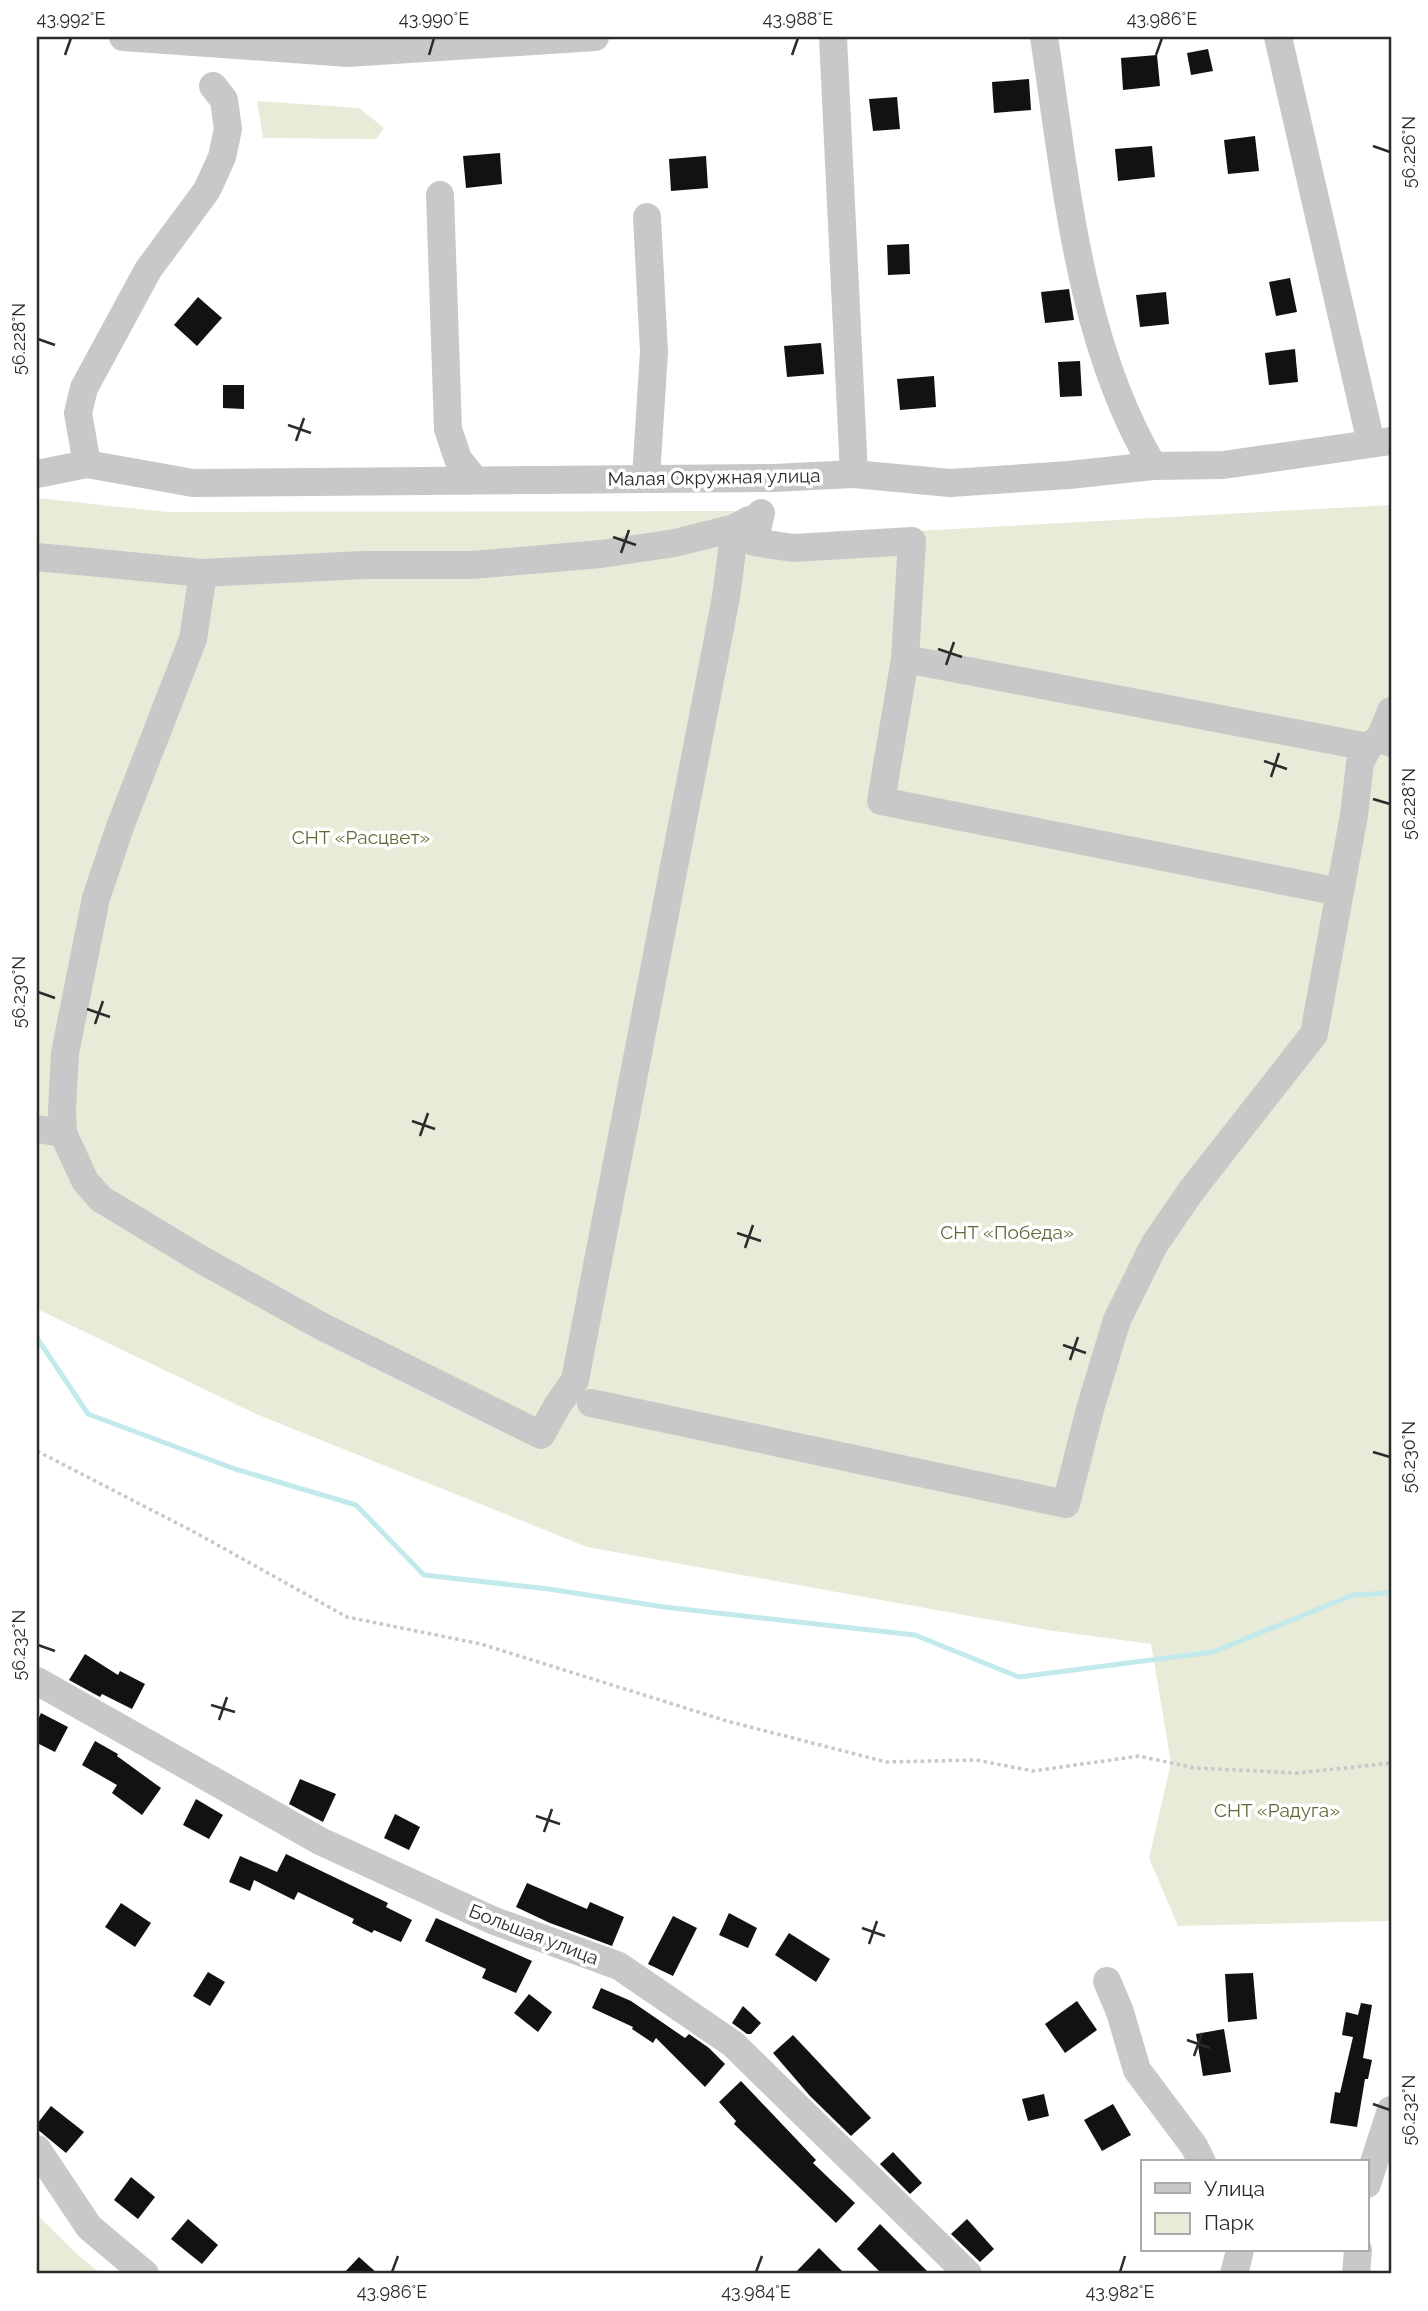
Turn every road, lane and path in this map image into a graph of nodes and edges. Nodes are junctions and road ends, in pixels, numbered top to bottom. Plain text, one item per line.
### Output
1 (123, 37) edge
2 (595, 37) edge
3 (833, 37) edge
4 (1044, 37) edge
5 (1278, 37) edge
6 (213, 86) dead end
7 (440, 195) dead end
8 (647, 218) dead end
9 (1381, 442) edge
10 (87, 464) junction
11 (1153, 466) junction
12 (37, 474) edge
13 (854, 474) junction
14 (646, 478) junction
15 (774, 478) junction
16 (474, 479) junction
17 (761, 513) junction
18 (735, 528) junction
19 (37, 557) edge
20 (203, 573) junction
21 (905, 659) junction
22 (1391, 711) edge
23 (1380, 743) edge
24 (1340, 892) junction
25 (50, 1131) edge
26 (591, 1403) dead end
27 (37, 1451) edge
28 (37, 1681) edge
29 (1391, 1763) edge
30 (1107, 1981) dead end
31 (1391, 2110) edge
32 (37, 2149) edge
33 (1201, 2160) edge
34 (1368, 2181) edge
35 (1240, 2252) edge
36 (1358, 2252) edge
37 (145, 2274) edge
38 (968, 2274) edge
39 (1234, 2274) edge
40 (1356, 2274) edge

1 - 2 street
3 - 13 street
4 - 11 street
5 - 9 street
6 - 10 street
7 - 16 street
8 - 14 street
9 - 11 street, Малая Окружная улица
10 - 12 street, Малая Окружная улица
10 - 16 street, Малая Окружная улица
11 - 13 street, Малая Окружная улица
13 - 15 street, Малая Окружная улица
14 - 15 street, Малая Окружная улица
14 - 16 street, Малая Окружная улица
15 - 17 street
17 - 18 street
17 - 21 street
18 - 20 street
18 - 25 street
19 - 20 street
20 - 25 street
21 - 23 street
21 - 24 street
22 - 23 street
23 - 24 street
24 - 26 street
27 - 29 path
28 - 38 street, Большая улица
30 - 33 street
31 - 34 street
32 - 37 street
35 - 39 street
36 - 40 street

